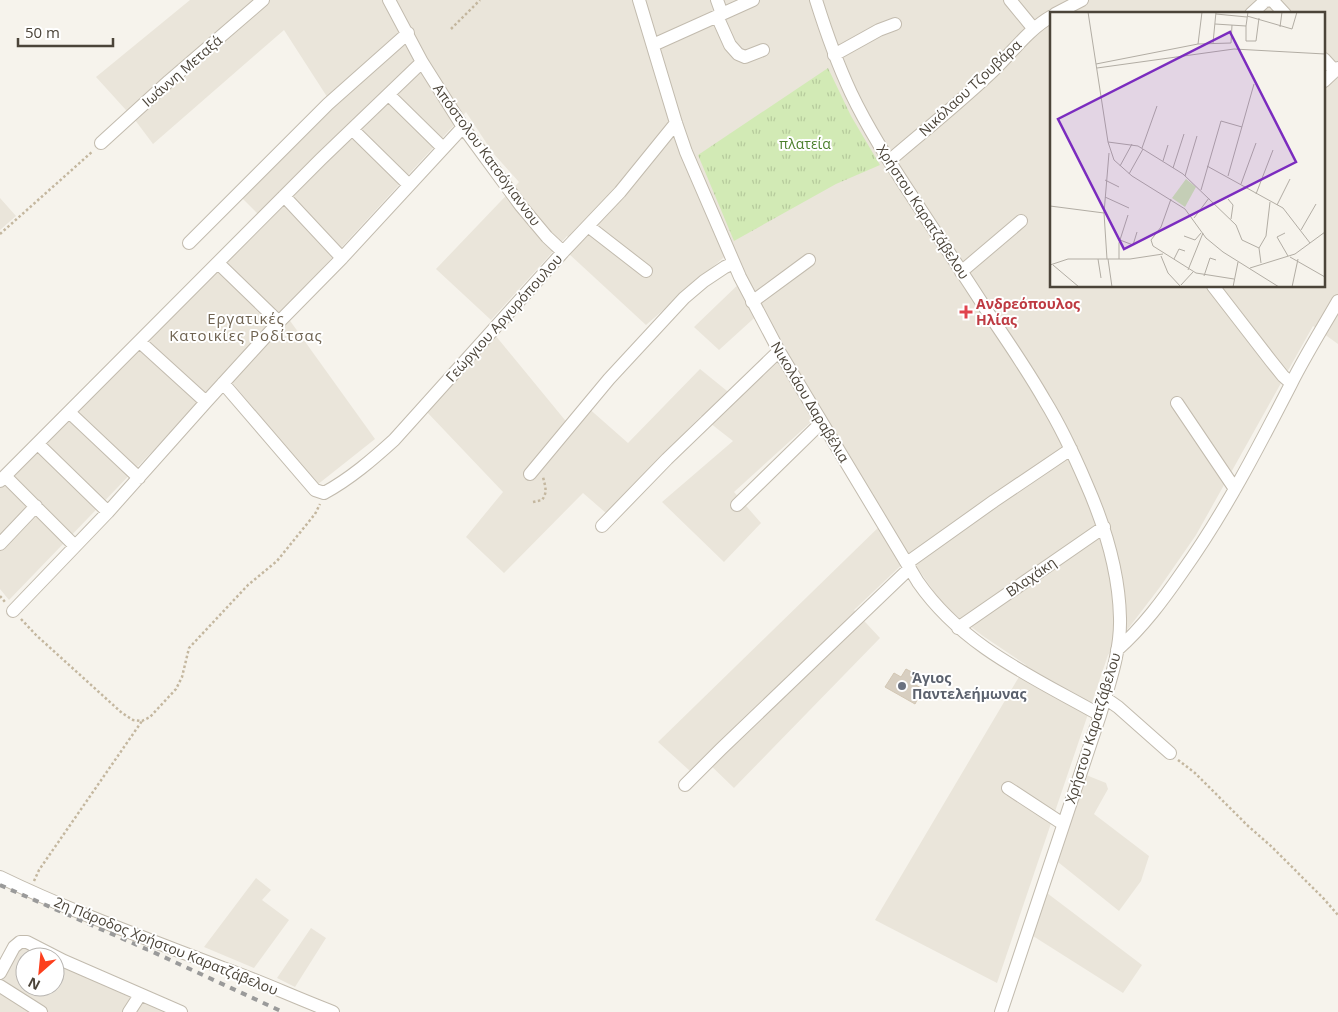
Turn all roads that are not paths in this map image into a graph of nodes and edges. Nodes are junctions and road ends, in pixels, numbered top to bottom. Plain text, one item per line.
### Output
1 (263, 0) edge
2 (389, 0) edge
3 (639, 0) edge
4 (716, 0) edge
5 (753, 0) edge
6 (816, 0) edge
7 (1010, 0) edge
8 (1077, 6) edge
9 (1060, 12) edge
10 (1253, 12) edge
11 (1282, 12) edge
12 (720, 15) junction
13 (1050, 17) edge
14 (895, 24) dead end
15 (1034, 28) junction
16 (408, 33) junction
17 (653, 45) junction
18 (763, 50) dead end
19 (834, 55) junction
20 (1326, 61) edge
21 (422, 62) junction
22 (1336, 69) edge
23 (1326, 79) edge
24 (389, 95) junction
25 (676, 123) junction
26 (463, 126) junction
27 (353, 130) junction
28 (102, 143) road end
29 (443, 148) junction
30 (889, 160) junction
31 (409, 185) junction
32 (284, 196) junction
33 (1021, 221) dead end
34 (588, 226) junction
35 (188, 243) dead end
36 (563, 252) junction
37 (342, 258) junction
38 (809, 260) dead end
39 (218, 263) junction
40 (734, 263) junction
41 (646, 271) dead end
42 (961, 272) junction
43 (1215, 288) edge
44 (1338, 301) edge
45 (752, 302) junction
46 (279, 322) junction
47 (140, 342) junction
48 (779, 351) junction
49 (223, 383) junction
50 (1291, 383) junction
51 (206, 402) junction
52 (1177, 403) dead end
53 (69, 412) junction
54 (822, 423) junction
55 (38, 444) junction
56 (1071, 449) junction
57 (534, 470) road end
58 (2, 478) edge
59 (139, 478) junction
60 (1235, 489) junction
61 (737, 505) dead end
62 (36, 506) junction
63 (108, 512) junction
64 (602, 526) dead end
65 (1104, 527) junction
66 (0, 544) edge
67 (76, 546) junction
68 (908, 565) junction
69 (13, 611) road end
70 (958, 628) junction
71 (1118, 650) junction
72 (1105, 698) junction
73 (1100, 715) junction
74 (1170, 753) road end
75 (686, 785) dead end
76 (1008, 788) dead end
77 (1063, 824) junction
78 (0, 877) edge
79 (0, 973) edge
80 (0, 986) edge
81 (140, 995) junction
82 (42, 1012) edge
83 (129, 1012) edge
84 (181, 1012) edge
85 (333, 1012) edge
86 (1001, 1012) edge

1 - 28 street, Ιωάννη Μεταξά
2 - 16 street, Απόστολου Κατσόγιαννου
3 - 17 street, Νικολάου Δαραβέλια
4 - 12 street
5 - 12 street
6 - 19 street, Χρήστου Καρατζάβελου
7 - 15 street
8 - 9 street
10 - 11 street
12 - 17 street
12 - 18 street
13 - 15 street, Νικόλαου Τζουβάρα
14 - 19 street
15 - 30 street, Νικόλαου Τζουβάρα
16 - 21 street, Απόστολου Κατσόγιαννου
16 - 35 street
17 - 25 street, Νικολάου Δαραβέλια
19 - 30 street, Χρήστου Καρατζάβελου
20 - 22 street
21 - 24 street
21 - 26 street, Απόστολου Κατσόγιαννου
22 - 23 street
24 - 27 street
24 - 29 street
25 - 34 street, Γεώργιου Αργυρόπουλου
25 - 40 street, Νικολάου Δαραβέλια
26 - 29 street
26 - 36 street, Απόστολου Κατσόγιαννου
27 - 31 street
27 - 32 street
29 - 31 street
30 - 42 street, Χρήστου Καρατζάβελου
31 - 37 street
32 - 37 street
32 - 39 street
33 - 42 street
34 - 36 street, Γεώργιου Αργυρόπουλου
34 - 41 street
36 - 49 street, Γεώργιου Αργυρόπουλου
37 - 46 street
38 - 45 street
39 - 46 street
39 - 47 street
40 - 45 street, Νικολάου Δαραβέλια
40 - 57 street
42 - 56 street, Χρήστου Καρατζάβελου
43 - 50 street
44 - 50 street
45 - 48 street, Νικολάου Δαραβέλια
46 - 49 street
47 - 51 street
47 - 53 street
48 - 54 street, Νικολάου Δαραβέλια
48 - 64 street
49 - 51 street
50 - 60 street
51 - 59 street
52 - 60 street
53 - 55 street
53 - 59 street
54 - 61 street
54 - 68 street, Νικολάου Δαραβέλια
55 - 58 street
55 - 63 street
56 - 65 street, Χρήστου Καρατζάβελου
56 - 68 street
58 - 62 street
59 - 63 street
60 - 71 street
62 - 66 street
62 - 67 street
63 - 67 street
65 - 70 street, Βλαχάκη
65 - 71 street, Χρήστου Καρατζάβελου
67 - 69 street
68 - 70 street, Νικολάου Δαραβέλια
68 - 75 street
70 - 73 street, Νικολάου Δαραβέλια
71 - 72 street, Χρήστου Καρατζάβελου
72 - 73 street, Χρήστου Καρατζάβελου
72 - 74 street
73 - 77 street, Χρήστου Καρατζάβελου
76 - 77 street
77 - 86 street, Χρήστου Καρατζάβελου
78 - 85 street, 2η Πάροδος Χρήστου Καρατζάβελου
79 - 81 street
80 - 82 street
81 - 83 street
81 - 84 street

